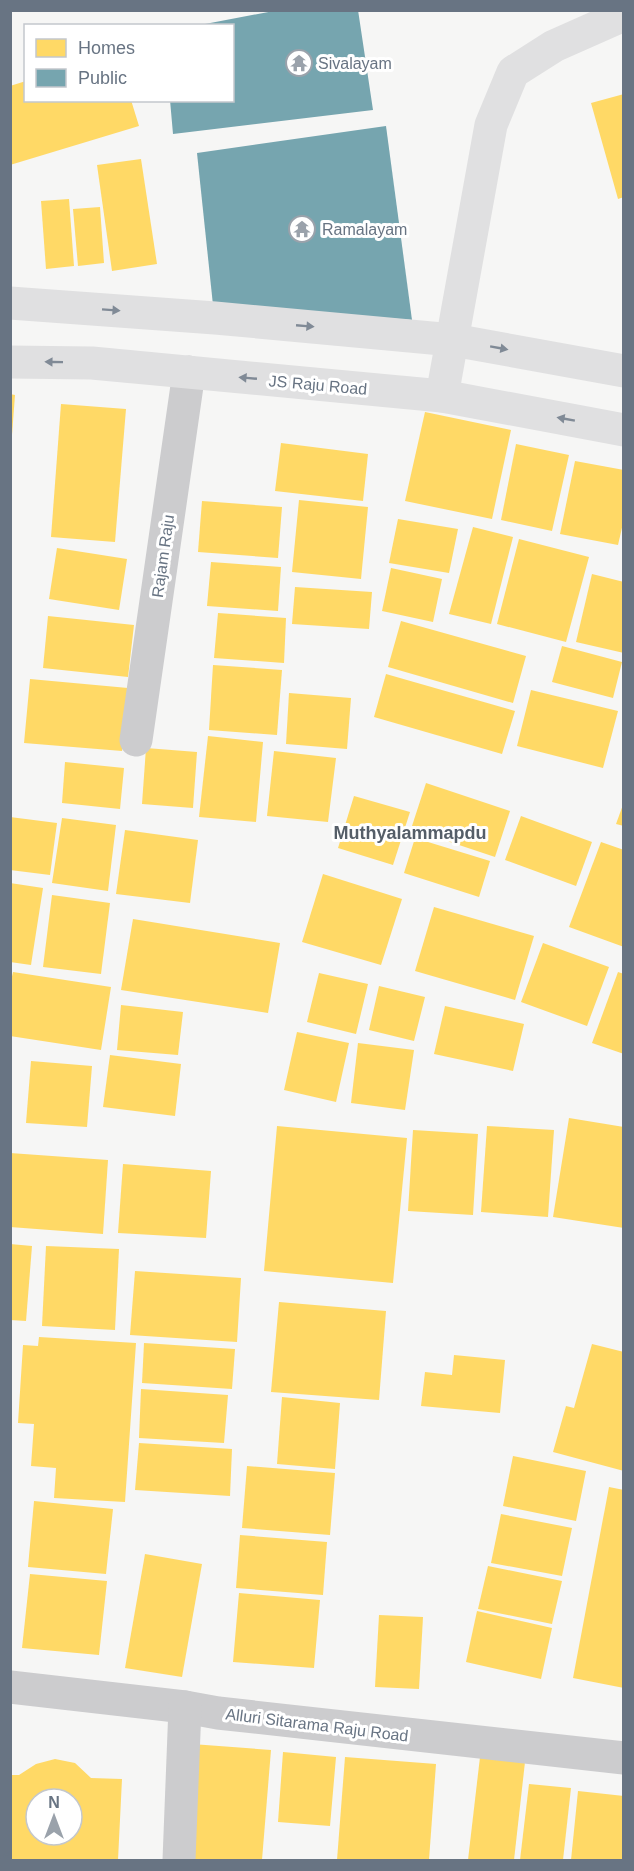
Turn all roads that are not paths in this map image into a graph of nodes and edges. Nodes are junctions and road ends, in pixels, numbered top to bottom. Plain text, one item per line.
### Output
1 (624, 15) edge
2 (10, 303) edge
3 (453, 340) junction
4 (10, 362) edge
5 (624, 371) edge
6 (189, 372) junction
7 (442, 396) junction
8 (624, 430) edge
9 (136, 740) dead end
10 (10, 1687) edge
11 (185, 1707) junction
12 (624, 1758) edge
13 (179, 1860) edge

1 - 3 main road
2 -> 3 main road
3 -> 5 main road
3 - 7 main road
6 -> 4 main road, JS Raju Road
7 -> 6 main road, JS Raju Road
6 - 9 street, Rajam Raju
8 -> 7 main road, JS Raju Road
10 - 11 street, Alluri Sitarama Raju Road
11 - 12 street, Alluri Sitarama Raju Road
11 - 13 street

